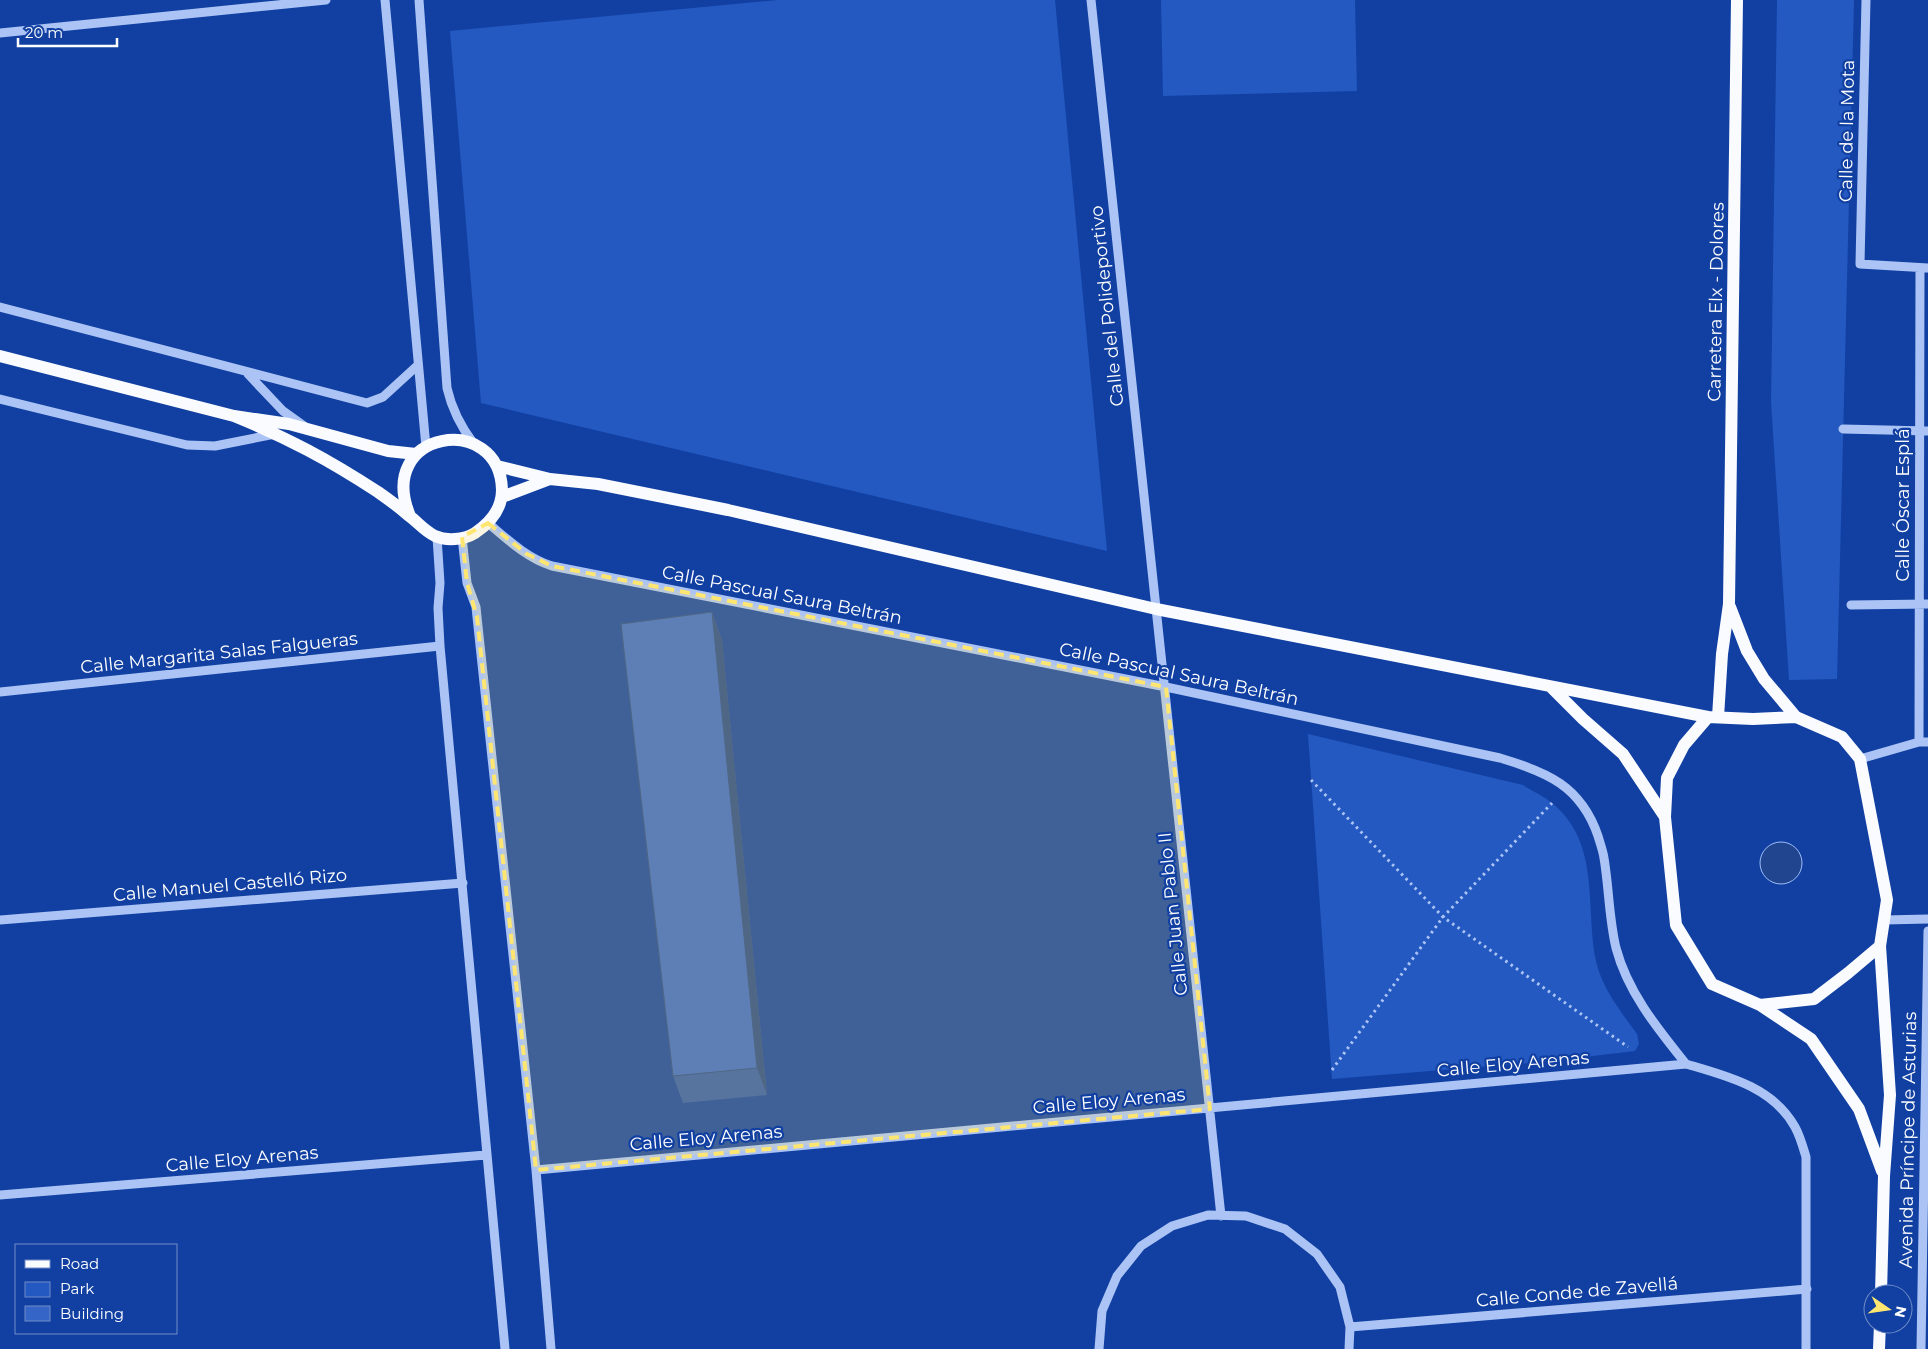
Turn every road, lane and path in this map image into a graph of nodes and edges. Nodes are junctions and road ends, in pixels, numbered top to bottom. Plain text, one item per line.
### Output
1 (326, 0) edge
2 (385, 0) edge
3 (419, 0) edge
4 (1091, 0) edge
5 (1738, 0) edge
6 (1866, 0) edge
7 (0, 33) edge
8 (1924, 268) edge
9 (0, 307) edge
10 (0, 356) edge
11 (418, 365) junction
12 (245, 372) junction
13 (0, 399) edge
14 (234, 416) junction
15 (306, 428) junction
16 (1843, 429) dead end
17 (1924, 431) edge
18 (278, 434) junction
19 (474, 444) junction
20 (421, 451) junction
21 (496, 466) junction
22 (550, 479) junction
23 (502, 497) junction
24 (410, 516) junction
25 (488, 523) junction
26 (437, 537) junction
27 (462, 537) junction
28 (1729, 604) junction
29 (1851, 604) dead end
30 (1924, 604) edge
31 (1156, 609) junction
32 (440, 646) junction
33 (1166, 687) junction
34 (1551, 687) junction
35 (0, 692) edge
36 (1796, 716) junction
37 (1713, 717) junction
38 (1924, 742) edge
39 (1860, 759) junction
40 (1310, 780) dead end
41 (1552, 803) dead end
42 (1665, 817) junction
43 (462, 882) junction
44 (1444, 917) junction
45 (0, 920) edge
46 (1884, 920) junction
47 (1928, 920) edge
48 (1928, 931) edge
49 (1880, 946) junction
50 (1760, 1005) junction
51 (1635, 1052) dead end
52 (1686, 1064) junction
53 (1332, 1070) dead end
54 (1210, 1108) junction
55 (486, 1155) junction
56 (536, 1170) junction
57 (1884, 1176) junction
58 (0, 1195) edge
59 (1221, 1216) junction
60 (1926, 1217) edge
61 (1881, 1284) edge
62 (1807, 1289) junction
63 (1350, 1327) junction
64 (1880, 1334) edge
65 (504, 1349) edge
66 (551, 1349) edge
67 (1099, 1349) edge
68 (1350, 1349) edge
69 (1806, 1349) edge
70 (1879, 1349) edge
71 (1921, 1349) edge

1 - 7 street
2 - 11 street
3 - 19 street
4 - 31 street, Calle del Polideportivo
5 - 28 main road, Carretera Elx - Dolores
6 - 8 street, Calle de la Mota
8 - 17 street, Calle Óscar Esplá
9 - 12 street
10 - 14 main road
11 - 12 street
11 - 20 street
12 - 15 street
13 - 18 street
14 - 15 main road
14 - 18 main road
15 - 20 main road
16 - 17 street
17 - 30 street, Calle Óscar Esplá
18 - 24 main road
19 - 20 main road
19 - 21 main road
20 - 24 main road
21 - 22 main road
21 - 23 main road
22 - 23 main road
22 - 31 main road
23 - 25 main road
24 - 26 main road
25 - 27 main road
25 - 33 street, Calle Pascual Saura Beltrán
26 - 27 main road
26 - 32 street
27 - 56 street
28 - 36 main road
28 - 37 main road
29 - 30 street
30 - 38 street, Calle Óscar Esplá
31 - 33 street, Calle Juan Pablo II
31 - 34 main road
32 - 35 street, Calle Margarita Salas Falgueras
32 - 43 street
33 - 52 street, Calle Pascual Saura Beltrán
33 - 54 street, Calle Juan Pablo II
34 - 37 main road
34 - 42 main road
36 - 37 main road
36 - 39 main road
37 - 42 main road
38 - 39 street
39 - 46 main road
40 - 44 path
41 - 44 path
42 - 50 main road
43 - 45 street, Calle Manuel Castelló Rizo
43 - 55 street
44 - 51 path
44 - 53 path
46 - 47 street
46 - 49 main road
48 - 60 street, Avenida Príncipe de Asturias
49 - 50 main road
49 - 57 main road
50 - 57 main road
52 - 54 street, Calle Eloy Arenas
52 - 62 street
54 - 56 street, Calle Eloy Arenas
54 - 59 street, Calle Juan Pablo II
55 - 58 street, Calle Eloy Arenas
55 - 65 street
56 - 66 street
57 - 61 main road
59 - 63 street
59 - 67 street
60 - 71 street, Avenida Príncipe de Asturias
62 - 63 street, Calle Conde de Zavellá
62 - 69 street
63 - 68 street
64 - 70 main road

